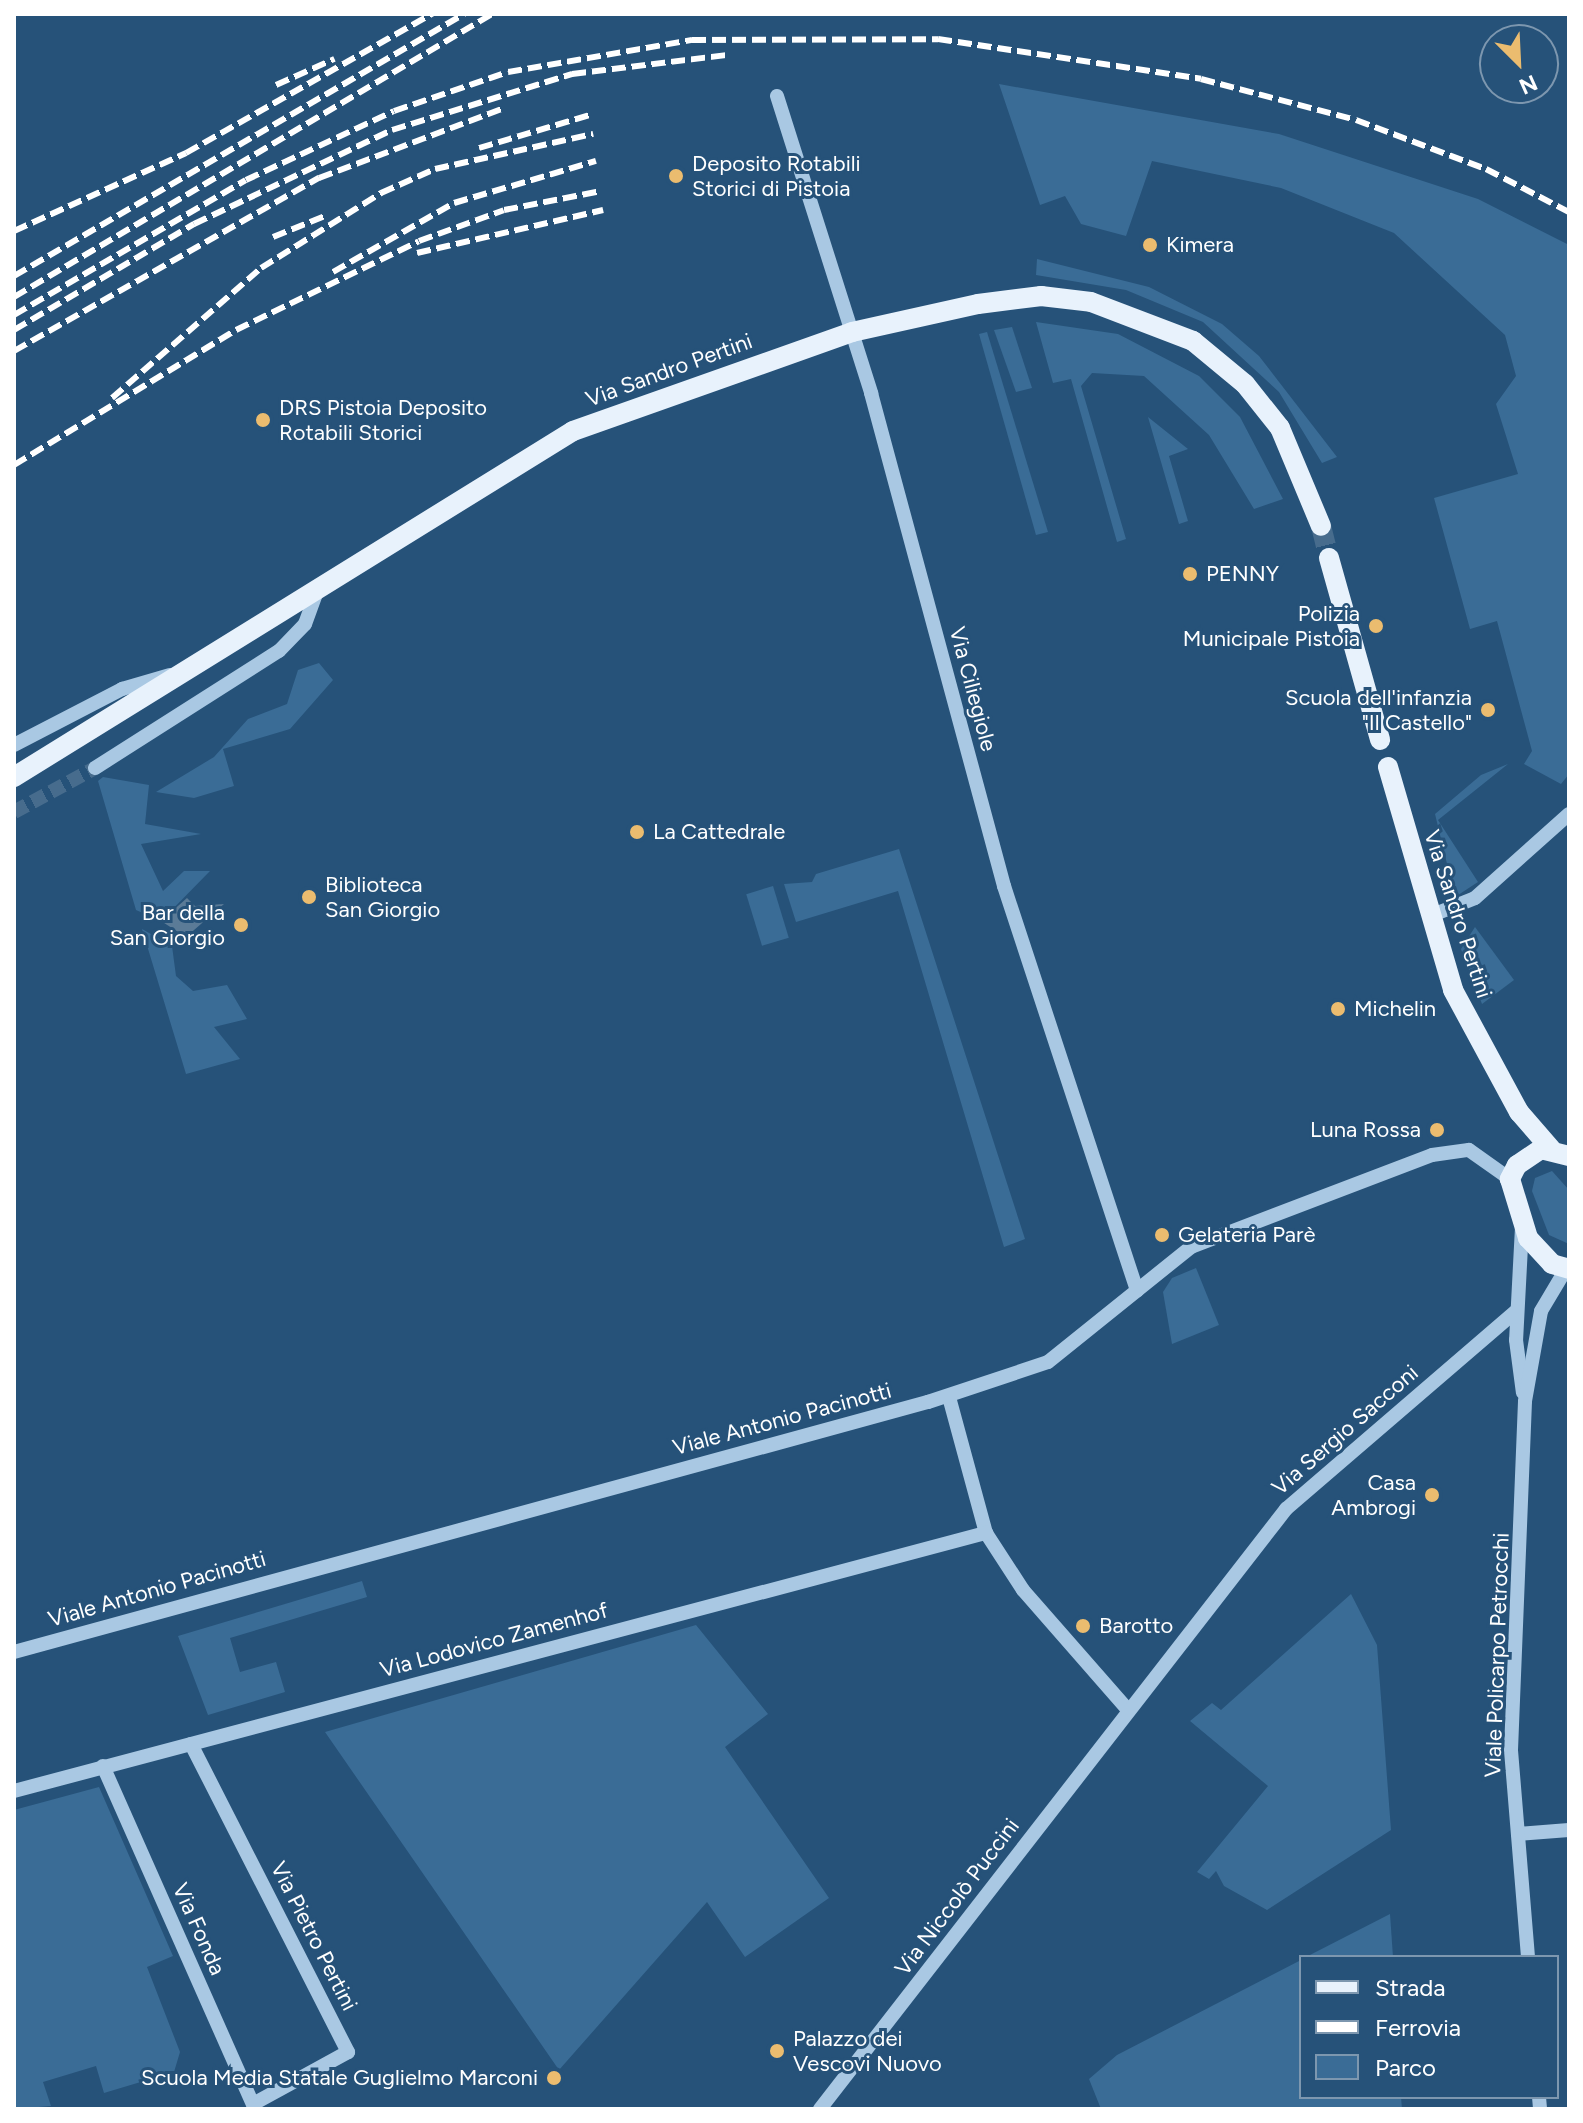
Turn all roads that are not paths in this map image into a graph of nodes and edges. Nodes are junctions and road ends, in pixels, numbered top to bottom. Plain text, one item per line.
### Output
1 (777, 96) dead end
2 (852, 332) junction
3 (1321, 526) tunnel mouth
4 (1329, 558) tunnel mouth
5 (318, 588) junction
6 (194, 670) junction
7 (1380, 740) dead end
8 (14, 745) edge
9 (1388, 767) dead end
10 (95, 768) tunnel mouth
11 (14, 777) edge
12 (1569, 814) edge
13 (1430, 916) junction
14 (1519, 1112) junction
15 (1560, 1153) edge
16 (1522, 1160) junction
17 (1510, 1179) junction
18 (1522, 1227) junction
19 (1567, 1269) edge
20 (1137, 1291) junction
21 (1516, 1311) junction
22 (949, 1397) junction
23 (1525, 1401) junction
24 (986, 1533) junction
25 (14, 1652) edge
26 (1128, 1710) junction
27 (191, 1744) junction
28 (103, 1766) junction
29 (14, 1791) edge
30 (1569, 1830) edge
31 (1518, 1834) junction
32 (1528, 1955) edge
33 (254, 2106) edge
34 (820, 2109) edge

1 - 2 street, Via Ciliegiole
2 - 3 main road, Via Sandro Pertini
2 - 5 main road, Via Sandro Pertini
2 - 20 street, Via Ciliegiole
4 - 7 main road
5 - 6 main road, Via Sandro Pertini
5 - 10 street
6 - 8 street
6 - 11 main road, Via Sandro Pertini
9 - 13 main road, Via Sandro Pertini
12 - 13 street
13 - 14 main road, Via Sandro Pertini
14 - 15 main road, Via Sandro Pertini
14 - 16 main road, Via Sandro Pertini
15 - 16 main road
16 - 17 main road
17 - 18 main road
17 - 20 street, Viale Antonio Pacinotti
18 - 19 main road
18 - 21 street, Viale Policarpo Petrocchi
19 - 23 street, Viale Policarpo Petrocchi
20 - 22 street, Viale Antonio Pacinotti
21 - 23 street, Viale Policarpo Petrocchi
21 - 26 street, Via Sergio Sacconi
22 - 24 street
22 - 25 street, Viale Antonio Pacinotti
23 - 31 street, Viale Policarpo Petrocchi
24 - 26 street
24 - 27 street, Via Lodovico Zamenhof
26 - 34 street, Via Niccolò Puccini
27 - 28 street, Via Lodovico Zamenhof
27 - 33 street, Via Pietro Pertini
28 - 29 street, Via Lodovico Zamenhof
28 - 33 street, Via Fonda
30 - 31 street
31 - 32 street, Viale Policarpo Petrocchi

